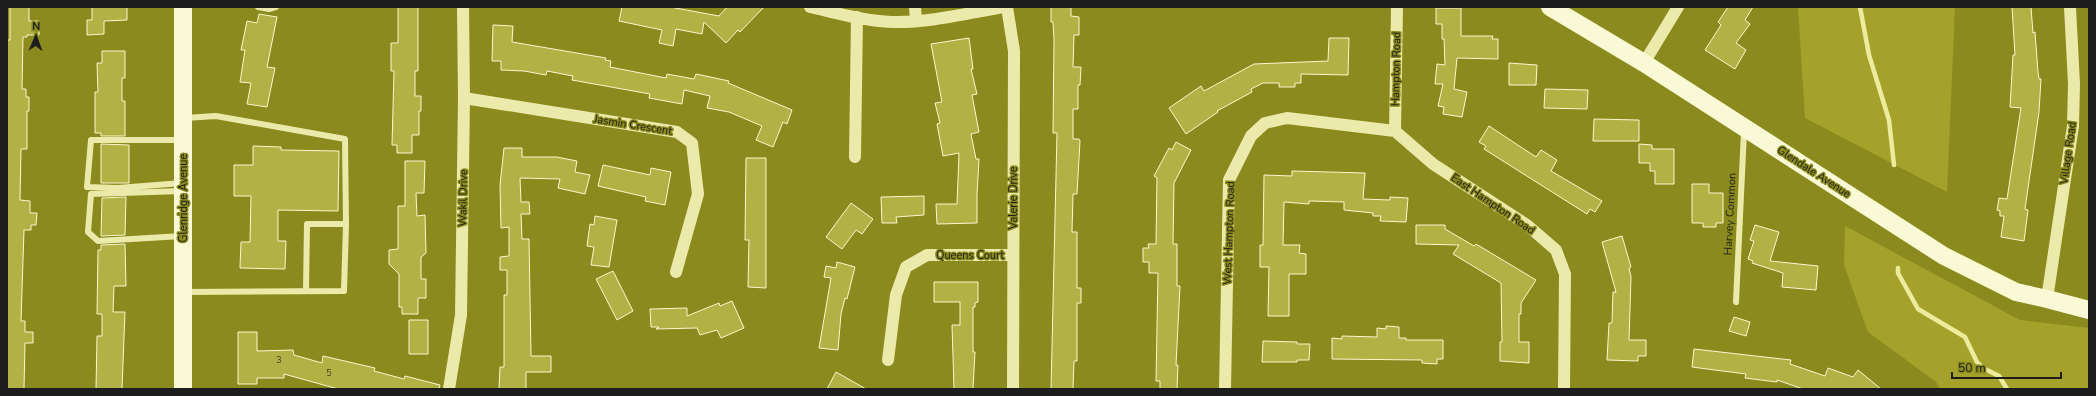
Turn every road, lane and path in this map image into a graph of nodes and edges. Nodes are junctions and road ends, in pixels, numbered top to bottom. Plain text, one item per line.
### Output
1 (183, 7) edge
2 (258, 7) edge
3 (276, 7) edge
4 (463, 7) edge
5 (810, 7) edge
6 (915, 7) edge
7 (1005, 7) edge
8 (1397, 7) edge
9 (1550, 7) edge
10 (1678, 7) edge
11 (2070, 7) edge
12 (857, 17) junction
13 (916, 21) junction
14 (1644, 63) junction
15 (464, 98) junction
16 (183, 118) junction
17 (1744, 127) junction
18 (1395, 131) junction
19 (183, 140) junction
20 (855, 157) dead end
21 (183, 187) junction
22 (346, 224) junction
23 (183, 236) junction
24 (1013, 255) junction
25 (676, 272) dead end
26 (306, 290) junction
27 (183, 292) junction
28 (2047, 298) junction
29 (1736, 302) dead end
30 (2089, 310) edge
31 (888, 360) dead end
32 (183, 389) edge
33 (449, 389) edge
34 (1013, 389) edge
35 (1225, 389) edge
36 (1564, 389) edge

1 - 16 main road, Glenridge Avenue
2 - 3 lane
4 - 15 street, Wakil Drive
5 - 12 street
6 - 13 street
7 - 13 street
7 - 24 street, Valerie Drive
8 - 18 street, Hampton Road
9 - 14 main road, Glendale Avenue
10 - 14 street
11 - 28 street, Village Road
12 - 13 street
12 - 20 street
14 - 17 main road, Glendale Avenue
15 - 25 street, Jasmin Crescent
15 - 33 street, Wakil Drive
16 - 19 main road, Glenridge Avenue
16 - 22 lane
17 - 28 main road, Glendale Avenue
17 - 29 lane, Harvey Common
18 - 35 street, West Hampton Road
18 - 36 street, East Hampton Road
19 - 21 main road, Glenridge Avenue
19 - 21 lane
21 - 23 main road, Glenridge Avenue
21 - 23 lane
22 - 26 lane
22 - 26 lane
23 - 27 main road, Glenridge Avenue
24 - 31 street, Queens Court
24 - 34 street, Valerie Drive
26 - 27 lane
27 - 32 main road, Glenridge Avenue
28 - 30 main road, Glendale Avenue

